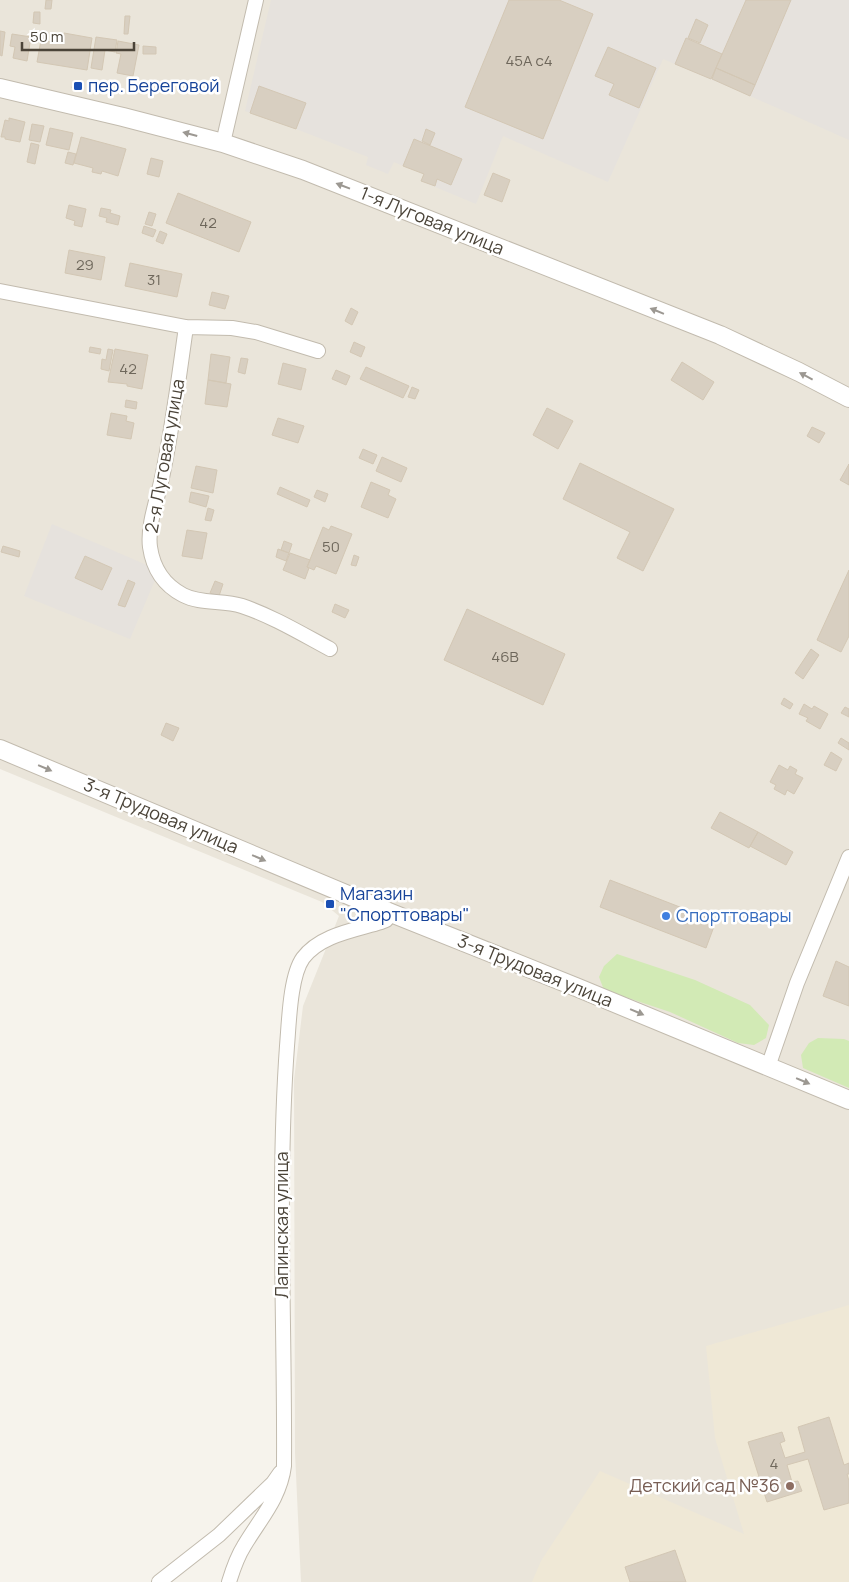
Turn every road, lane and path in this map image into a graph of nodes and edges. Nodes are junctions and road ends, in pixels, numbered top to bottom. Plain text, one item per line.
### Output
1 (256, 0) edge
2 (0, 88) edge
3 (223, 142) junction
4 (0, 291) edge
5 (186, 327) junction
6 (318, 351) dead end
7 (849, 398) edge
8 (330, 649) dead end
9 (0, 749) edge
10 (849, 857) edge
11 (390, 913) junction
12 (768, 1067) junction
13 (849, 1100) edge
14 (284, 1466) junction
15 (159, 1582) edge
16 (229, 1582) edge

1 - 3 street
3 -> 2 street, 1-я Луговая улица
7 -> 3 street, 1-я Луговая улица
4 - 5 street
5 - 6 street
5 - 8 street, 2-я Луговая улица
9 -> 11 street, 3-я Трудовая улица
10 - 12 street
11 -> 12 street, 3-я Трудовая улица
11 - 14 street, Лапинская улица
12 -> 13 street, 3-я Трудовая улица
14 - 15 street
14 - 16 street, Лапинская улица

